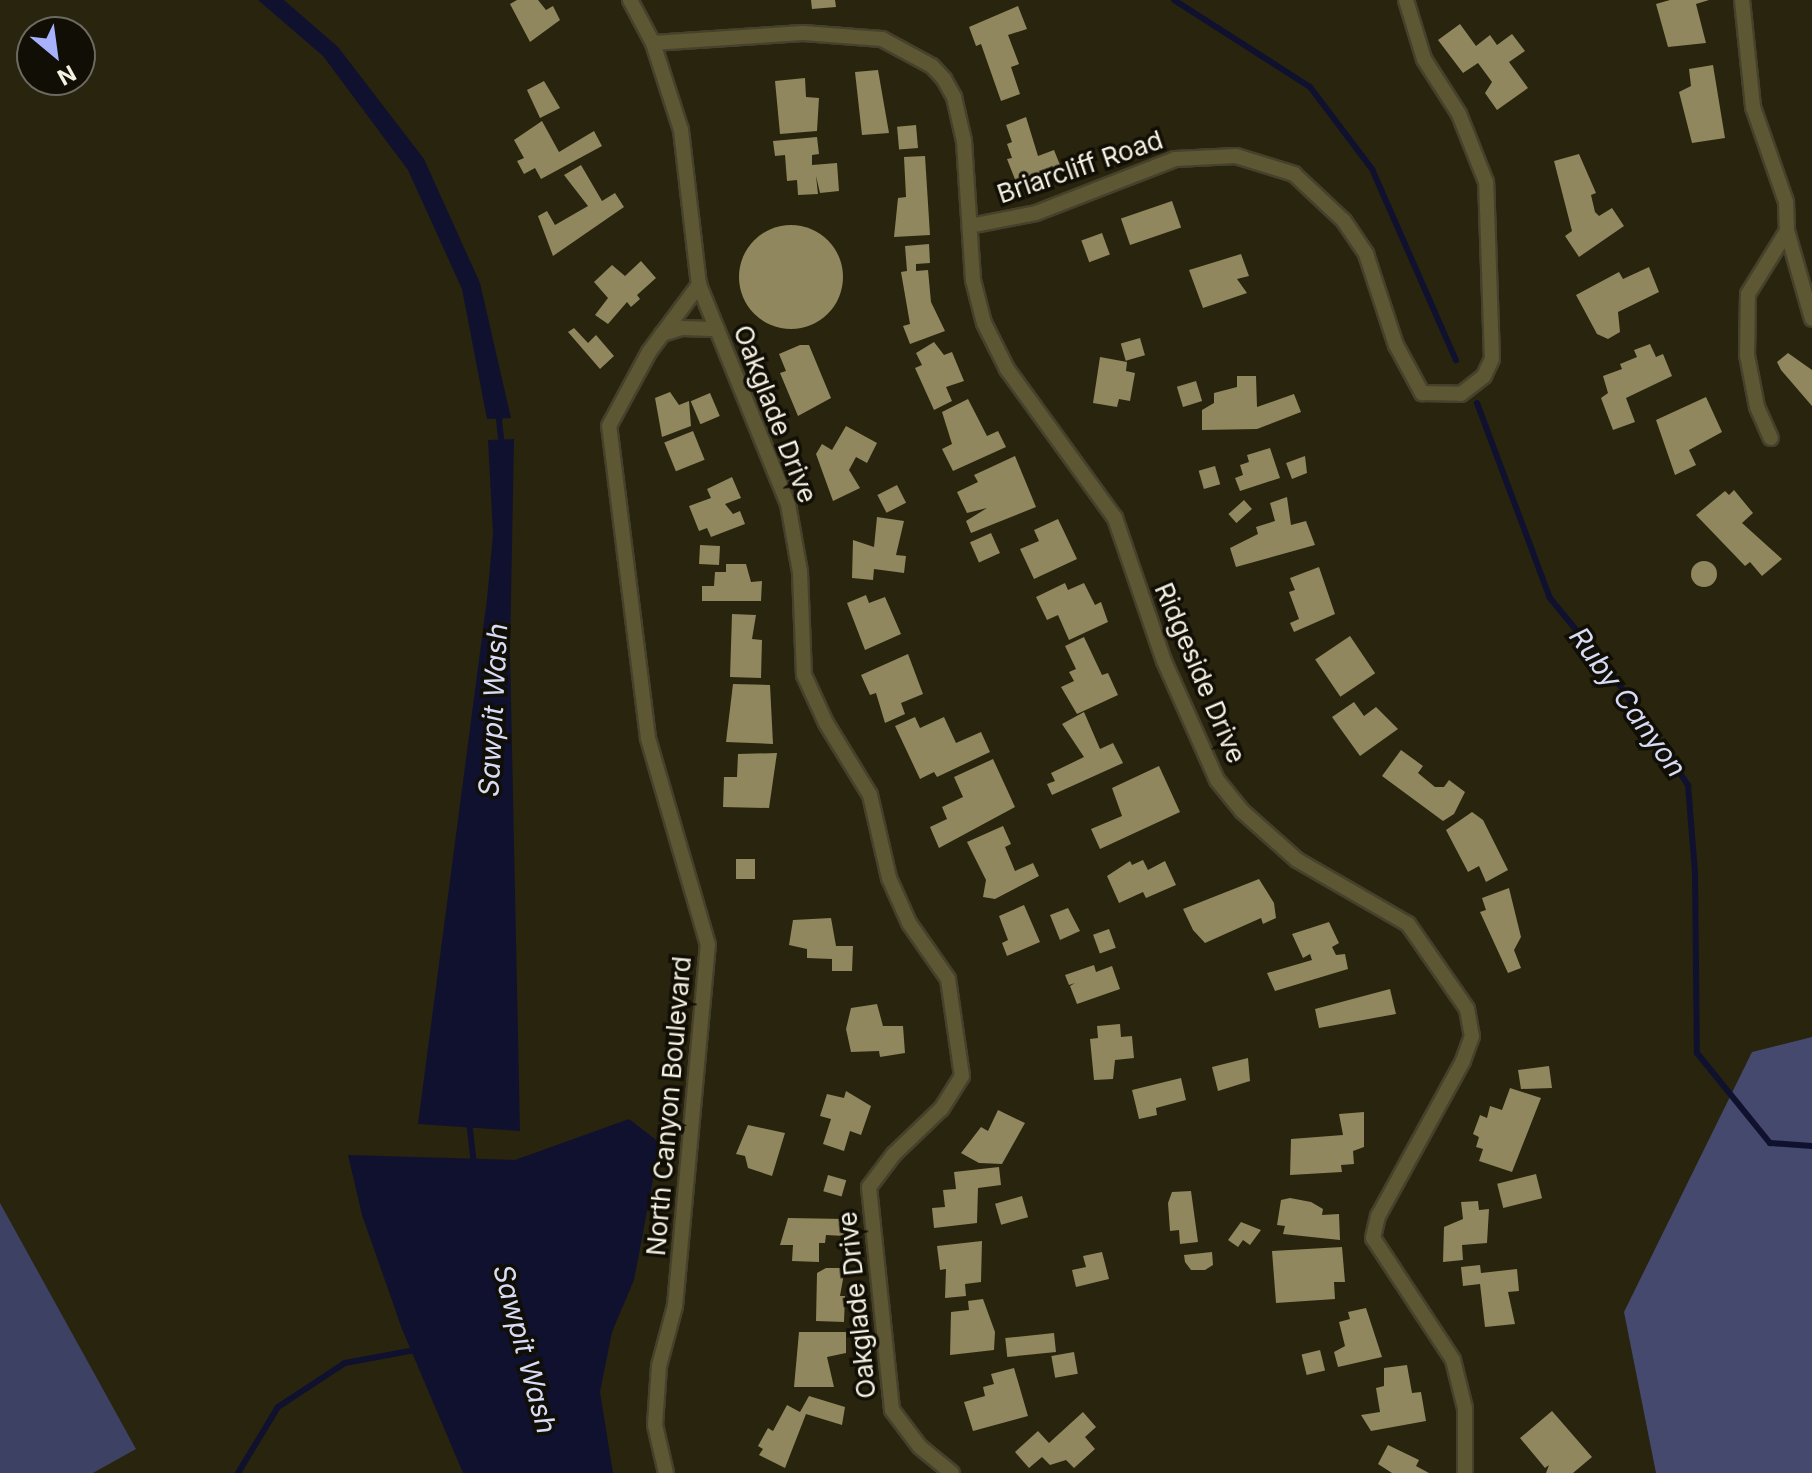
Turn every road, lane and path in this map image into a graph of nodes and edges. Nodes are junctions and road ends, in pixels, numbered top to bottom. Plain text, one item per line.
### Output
1 (630, 0) edge
2 (1406, 0) edge
3 (1742, 0) edge
4 (653, 43) junction
5 (970, 226) junction
6 (1787, 231) junction
7 (699, 285) junction
8 (1812, 319) edge
9 (717, 329) junction
10 (662, 334) junction
11 (1771, 438) dead end
12 (666, 1473) edge
13 (952, 1473) edge
14 (1465, 1473) edge

1 - 4 street
2 - 5 street, Briarcliff Road
3 - 6 street
4 - 5 street, Ridgeside Drive
4 - 7 street
5 - 14 street, Ridgeside Drive
6 - 8 street
6 - 11 street
7 - 9 street, Oakglade Drive
7 - 10 street, North Canyon Boulevard
9 - 10 street
9 - 13 street, Oakglade Drive
10 - 12 street, North Canyon Boulevard

